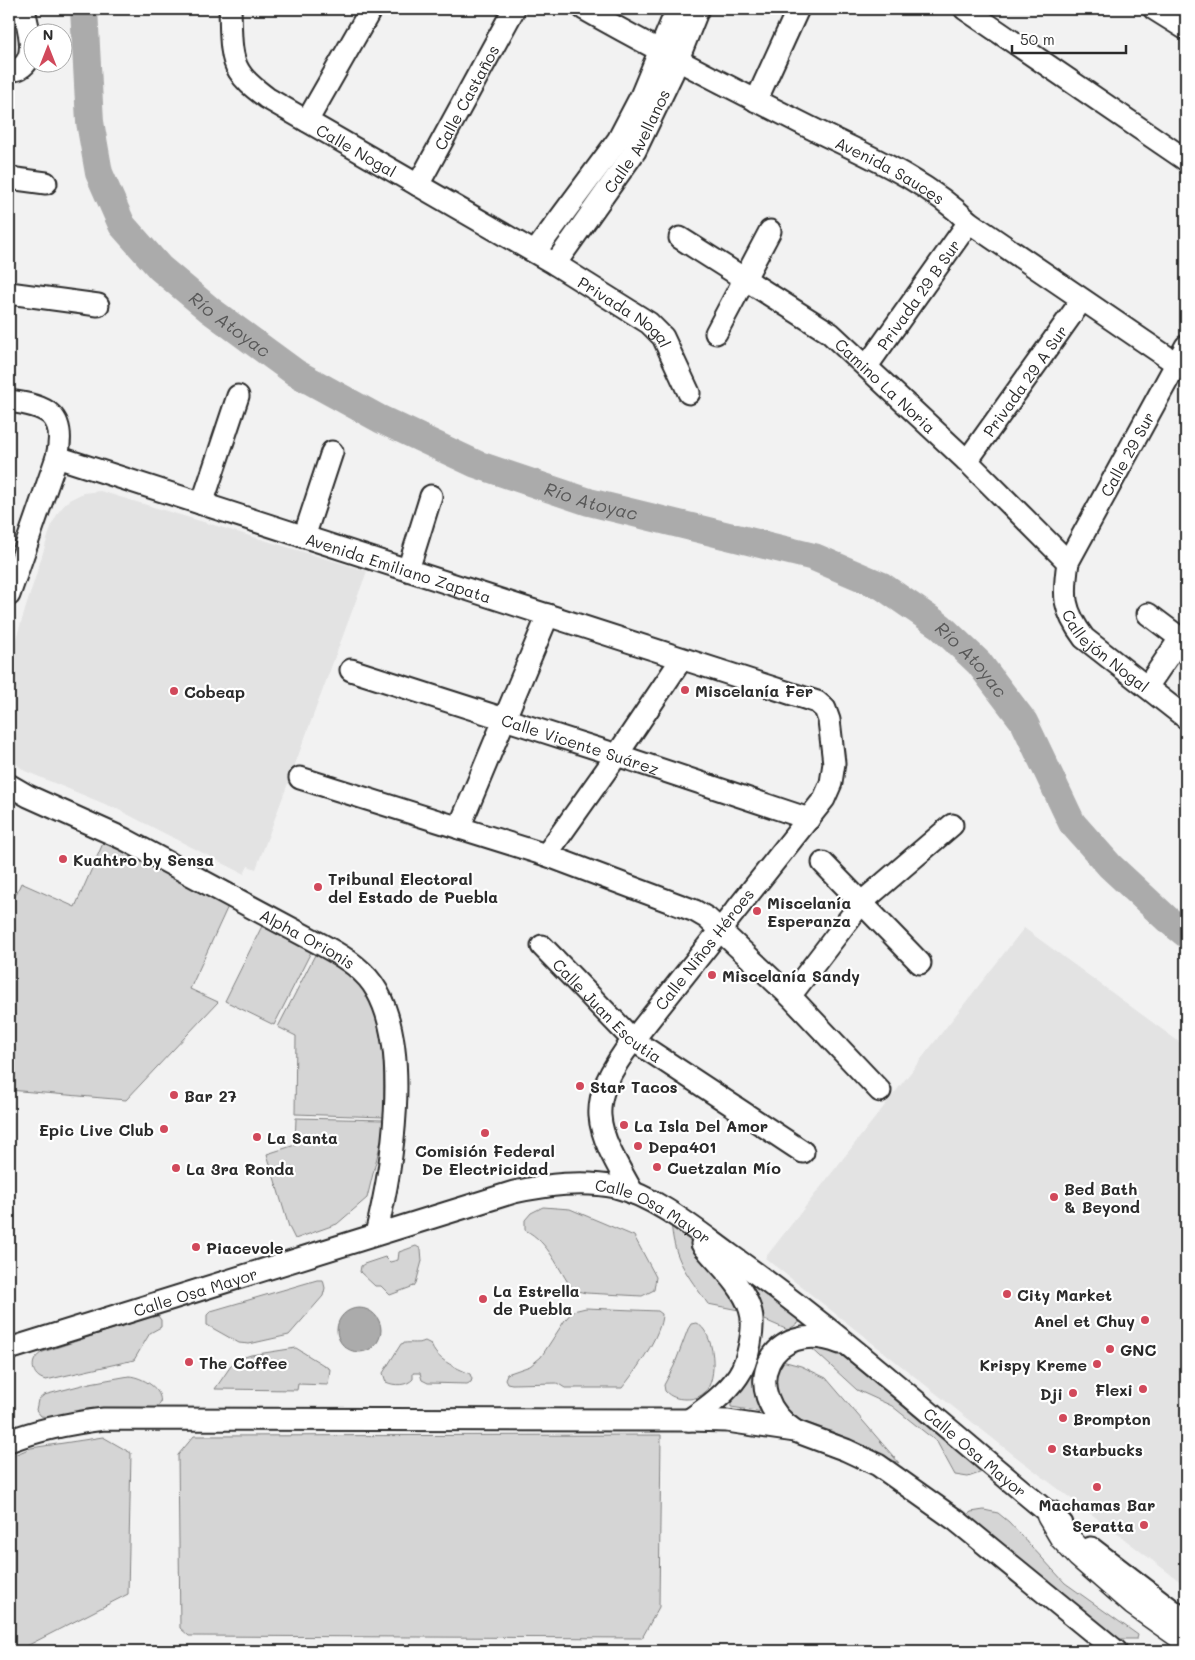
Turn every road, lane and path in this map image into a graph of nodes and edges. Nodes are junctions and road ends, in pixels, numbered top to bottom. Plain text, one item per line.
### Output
1 (24, 9) edge
2 (230, 9) edge
3 (371, 9) edge
4 (514, 9) edge
5 (584, 9) edge
6 (677, 9) edge
7 (698, 9) edge
8 (798, 9) edge
9 (1154, 9) edge
10 (968, 10) edge
11 (1186, 29) edge
12 (668, 56) junction
13 (9, 71) edge
14 (756, 101) junction
15 (307, 121) junction
16 (1186, 160) edge
17 (9, 178) edge
18 (46, 182) dead end
19 (418, 185) junction
20 (969, 222) junction
21 (770, 231) dead end
22 (680, 238) dead end
23 (535, 252) junction
24 (555, 264) junction
25 (745, 280) junction
26 (9, 293) edge
27 (1082, 300) junction
28 (98, 305) dead end
29 (716, 333) dead end
30 (1183, 360) edge
31 (866, 366) junction
32 (690, 393) dead end
33 (238, 396) dead end
34 (9, 401) edge
35 (332, 452) dead end
36 (57, 457) junction
37 (967, 461) junction
38 (431, 496) dead end
39 (202, 504) junction
40 (304, 537) junction
41 (16, 553) edge
42 (1068, 562) junction
43 (408, 570) junction
44 (9, 595) edge
45 (1148, 614) dead end
46 (548, 615) junction
47 (681, 660) junction
48 (351, 670) dead end
49 (1149, 684) junction
50 (825, 709) joint
51 (1186, 718) edge
52 (505, 719) junction
53 (617, 755) junction
54 (300, 778) dead end
55 (9, 785) edge
56 (809, 819) junction
57 (952, 825) dead end
58 (459, 828) junction
59 (546, 855) junction
60 (822, 864) dead end
61 (862, 902) junction
62 (719, 930) junction
63 (542, 946) dead end
64 (920, 963) dead end
65 (790, 996) junction
66 (633, 1040) junction
67 (880, 1091) dead end
68 (803, 1152) dead end
69 (633, 1193) junction
70 (684, 1221) junction
71 (376, 1234) junction
72 (850, 1346) junction
73 (9, 1349) edge
74 (689, 1420) junction
75 (795, 1431) junction
76 (9, 1441) edge
77 (1051, 1515) junction
78 (1186, 1621) edge
79 (1186, 1638) edge
80 (1116, 1651) edge

1 - 13 street
2 - 15 street, Calle Nogal
3 - 15 street
4 - 19 street, Calle Castaños
5 - 12 street, Avenida Sauces
6 - 12 street, Calle Avellanos
7 - 12 street, Calle Avellanos
8 - 14 street
9 - 11 street
10 - 16 street
12 - 14 street, Avenida Sauces
12 - 23 street, Calle Avellanos
12 - 24 street, Calle Avellanos
14 - 20 street, Avenida Sauces
15 - 19 street, Calle Nogal
17 - 18 street
19 - 23 street, Calle Nogal
20 - 27 street, Avenida Sauces
20 - 31 street, Privada 29 B Sur
21 - 25 street
22 - 25 street, Camino La Noria
23 - 24 street, Privada Nogal
24 - 32 street, Privada Nogal
25 - 29 street
25 - 31 street, Camino La Noria
26 - 28 street
27 - 30 street, Avenida Sauces
27 - 37 street, Privada 29 A Sur
30 - 42 street, Calle 29 Sur
31 - 37 street, Camino La Noria
33 - 39 street
34 - 36 street
35 - 40 street
36 - 39 street, Avenida Emiliano Zapata
36 - 41 street
37 - 42 street, Camino La Noria
38 - 43 street
39 - 40 street, Avenida Emiliano Zapata
40 - 43 street, Avenida Emiliano Zapata
41 - 44 street
42 - 49 street, Callejón Nogal
43 - 46 street, Avenida Emiliano Zapata
45 - 49 street
46 - 47 street, Avenida Emiliano Zapata
46 - 52 street
47 - 50 street, Avenida Emiliano Zapata
47 - 53 street
48 - 52 street, Calle Vicente Suárez
49 - 51 street, Callejón Nogal
50 - 56 street, Calle Niños Héroes
52 - 53 street, Calle Vicente Suárez
52 - 58 street
53 - 56 street, Calle Vicente Suárez
53 - 59 street
54 - 58 street
55 - 71 street, Alpha Orionis
56 - 62 street, Calle Niños Héroes
57 - 61 street
58 - 59 street
59 - 62 street
60 - 61 street
61 - 64 street
61 - 65 street
62 - 65 street
62 - 66 street, Calle Niños Héroes
63 - 66 street, Calle Juan Escutia
65 - 67 street
66 - 68 street, Calle Juan Escutia
66 - 69 street, Calle Niños Héroes
69 - 70 street, Calle Osa Mayor
69 - 71 street, Calle Osa Mayor
70 - 72 street, Calle Osa Mayor
70 - 74 street
71 - 73 street, Calle Osa Mayor
72 - 75 street
72 - 77 street, Calle Osa Mayor
74 - 75 street
74 - 76 street
75 - 80 street
77 - 78 street, Calle Osa Mayor
77 - 79 main road

